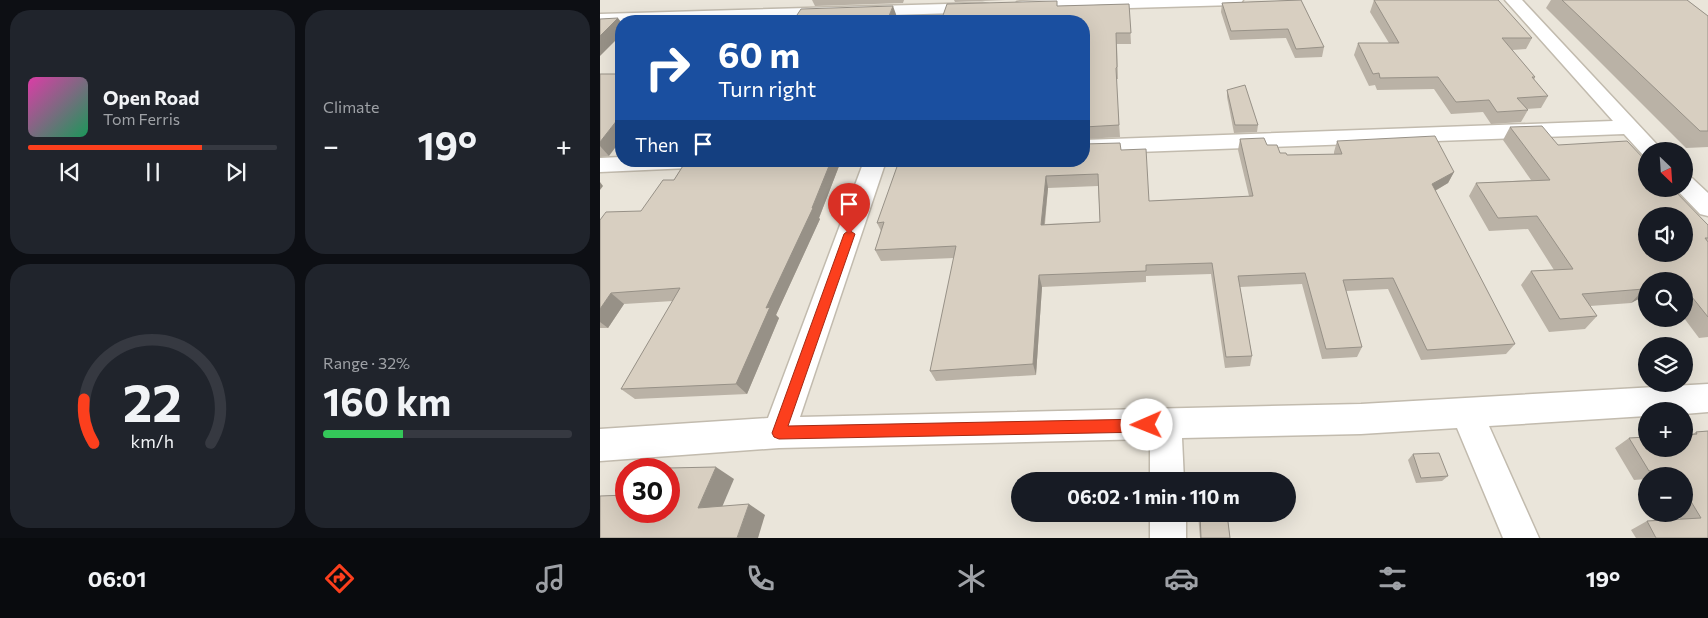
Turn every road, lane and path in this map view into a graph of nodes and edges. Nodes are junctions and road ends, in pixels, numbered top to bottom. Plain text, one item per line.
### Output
1 (1234, 0) edge
2 (1513, 0) edge
3 (928, 10) edge
4 (746, 15) edge
5 (600, 19) edge
6 (615, 19) edge
7 (1628, 127) junction
8 (1643, 142) edge
9 (1090, 147) edge
10 (615, 164) edge
11 (600, 165) edge
12 (873, 167) edge
13 (1693, 192) edge
14 (1708, 208) edge
15 (1708, 398) edge
16 (1467, 413) junction
17 (1166, 425) junction
18 (779, 433) junction
19 (600, 445) edge
20 (1167, 472) edge
21 (1168, 522) edge
22 (1168, 538) edge
23 (1521, 538) edge

1 - 3 street
2 - 7 street
3 - 4 street
5 - 6 street
7 - 8 street
7 - 9 street
10 - 11 street
12 - 18 street
13 - 14 street
15 - 16 street
16 - 17 street
16 - 23 street
17 - 18 street
17 - 20 street
18 - 19 street
21 - 22 street

